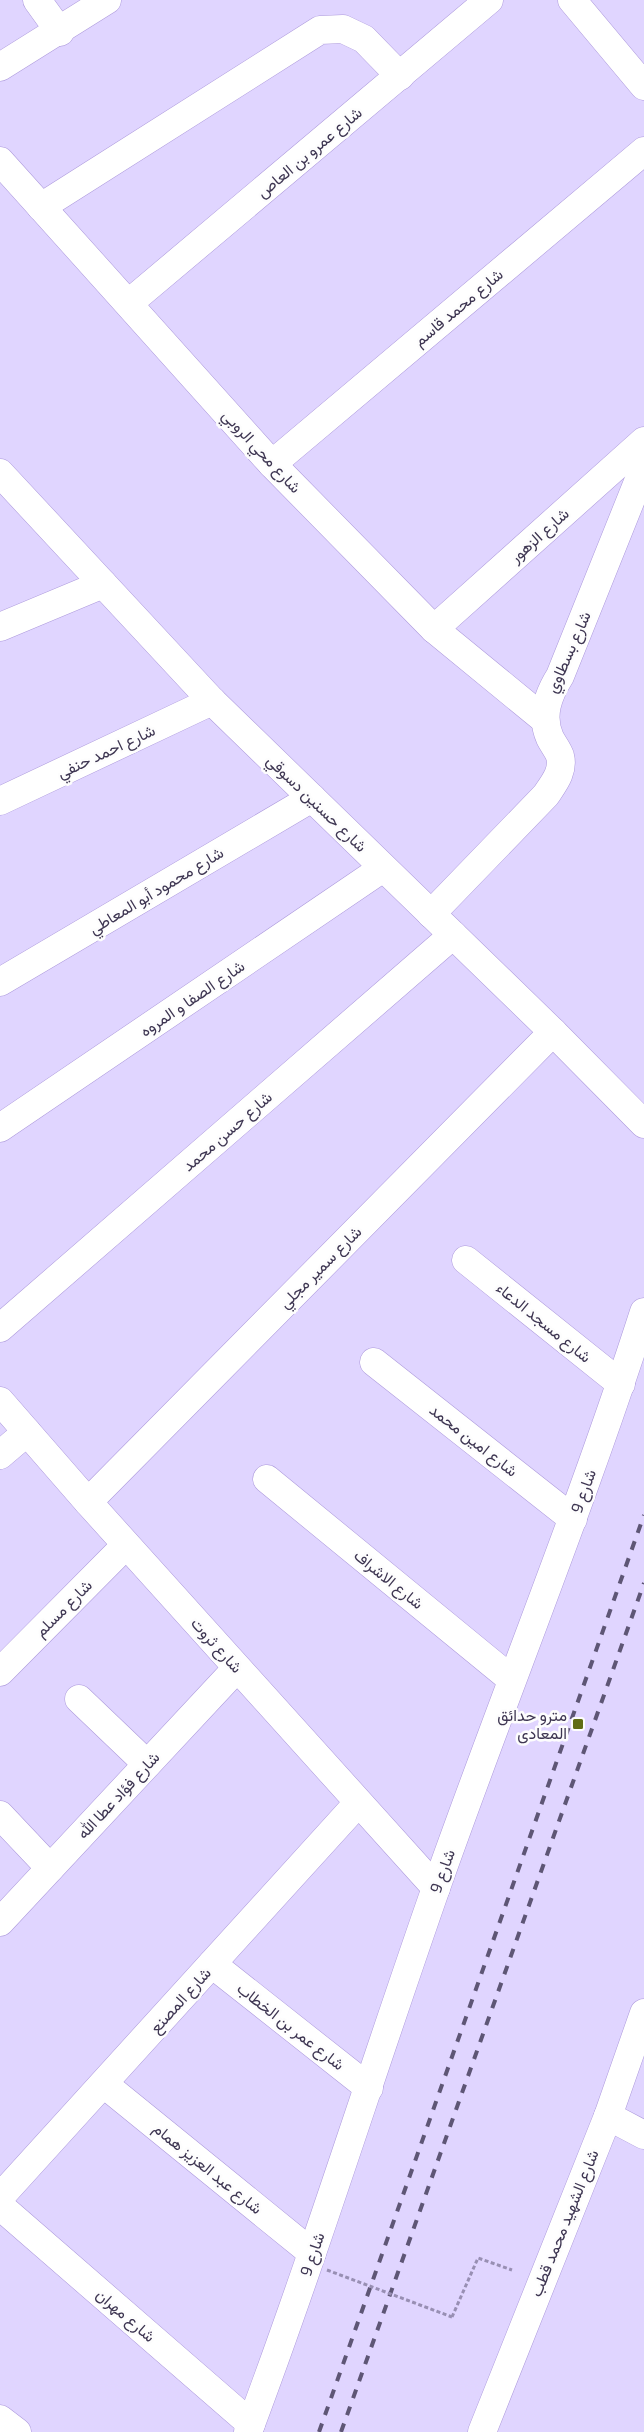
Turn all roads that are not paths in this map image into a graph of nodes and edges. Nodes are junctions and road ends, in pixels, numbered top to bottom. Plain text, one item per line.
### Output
1 (37, 0) edge
2 (107, 0) edge
3 (489, 0) edge
4 (572, 0) edge
5 (60, 32) junction
6 (0, 68) edge
7 (400, 76) junction
8 (644, 86) edge
9 (644, 151) edge
10 (0, 161) edge
11 (41, 207) junction
12 (129, 303) junction
13 (644, 441) edge
14 (272, 464) junction
15 (644, 467) edge
16 (0, 473) edge
17 (103, 584) junction
18 (0, 628) edge
19 (434, 630) junction
20 (212, 701) junction
21 (545, 720) junction
22 (312, 798) junction
23 (0, 801) edge
24 (383, 868) junction
25 (432, 914) junction
26 (453, 935) junction
27 (0, 982) edge
28 (553, 1032) junction
29 (644, 1124) edge
30 (0, 1128) edge
31 (466, 1260) dead end
32 (644, 1312) edge
33 (0, 1328) edge
34 (374, 1362) dead end
35 (621, 1384) junction
36 (0, 1401) edge
37 (27, 1432) junction
38 (0, 1455) edge
39 (267, 1480) dead end
40 (88, 1502) junction
41 (573, 1519) junction
42 (126, 1545) junction
43 (237, 1668) junction
44 (0, 1672) edge
45 (511, 1678) junction
46 (79, 1699) dead end
47 (147, 1764) junction
48 (358, 1803) junction
49 (0, 1815) edge
50 (50, 1868) junction
51 (436, 1888) junction
52 (0, 1922) edge
53 (212, 1964) junction
54 (644, 2013) edge
55 (104, 2084) junction
56 (369, 2088) junction
57 (608, 2116) junction
58 (644, 2135) edge
59 (0, 2196) edge
60 (0, 2206) edge
61 (319, 2261) junction
62 (0, 2419) edge
63 (250, 2428) edge
64 (17, 2432) edge
65 (482, 2432) edge

1 - 5 street
2 - 5 street
3 - 7 street, شارع عمرو بن العاص
4 - 8 street
5 - 6 street
7 - 11 street
7 - 12 street, شارع عمرو بن العاص
9 - 14 street, شارع محمد قاسم
10 - 11 street, شارع محي الروبي
11 - 12 street, شارع محي الروبي
12 - 14 street, شارع محي الروبي
13 - 19 street, شارع الزهور
14 - 19 street, شارع محي الروبي
15 - 21 street, شارع بسطاوي
16 - 17 street, شارع حسنين دسوقي
17 - 18 street
17 - 20 street, شارع حسنين دسوقي
19 - 21 street, شارع محي الروبي
20 - 22 street, شارع حسنين دسوقي
20 - 23 street, شارع احمد حنفي
21 - 25 street, شارع بسطاوي
22 - 24 street, شارع حسنين دسوقي
22 - 27 street, شارع محمود أبو المعاطي
24 - 25 street, شارع حسنين دسوقي
24 - 30 street, شارع الصفا و المروه
25 - 26 street, شارع حسنين دسوقي
26 - 28 street, شارع حسنين دسوقي
26 - 33 street, شارع حسن محمد
28 - 29 street, شارع حسنين دسوقي
28 - 40 street, شارع سمير مجلي
31 - 35 street, شارع مسجد الدعاء
32 - 35 street, شارع 9
34 - 41 street, شارع امين محمد
35 - 41 street, شارع 9
36 - 37 street, شارع ثروت
37 - 38 street
37 - 40 street, شارع ثروت
39 - 45 street, شارع الاشراف
40 - 42 street, شارع ثروت
41 - 45 street, شارع 9
42 - 43 street, شارع ثروت
42 - 44 street, شارع مسلم
43 - 47 street, شارع فؤاد عطا الله
43 - 48 street, شارع ثروت
45 - 51 street, شارع 9
46 - 47 street
47 - 50 street, شارع فؤاد عطا الله
48 - 51 street, شارع ثروت
48 - 53 street, شارع المصنع
49 - 50 street
50 - 52 street, شارع فؤاد عطا الله
51 - 56 street, شارع 9
53 - 55 street, شارع المصنع
53 - 56 street, شارع عمر بن الخطاب
54 - 57 street, شارع الشهيد محمد قطب
55 - 59 street, شارع المصنع
55 - 61 street, شارع عبد العزيز همام
56 - 61 street, شارع 9
57 - 58 street
57 - 65 street, شارع الشهيد محمد قطب
60 - 63 street, شارع مهران
61 - 63 street, شارع 9
62 - 64 street

